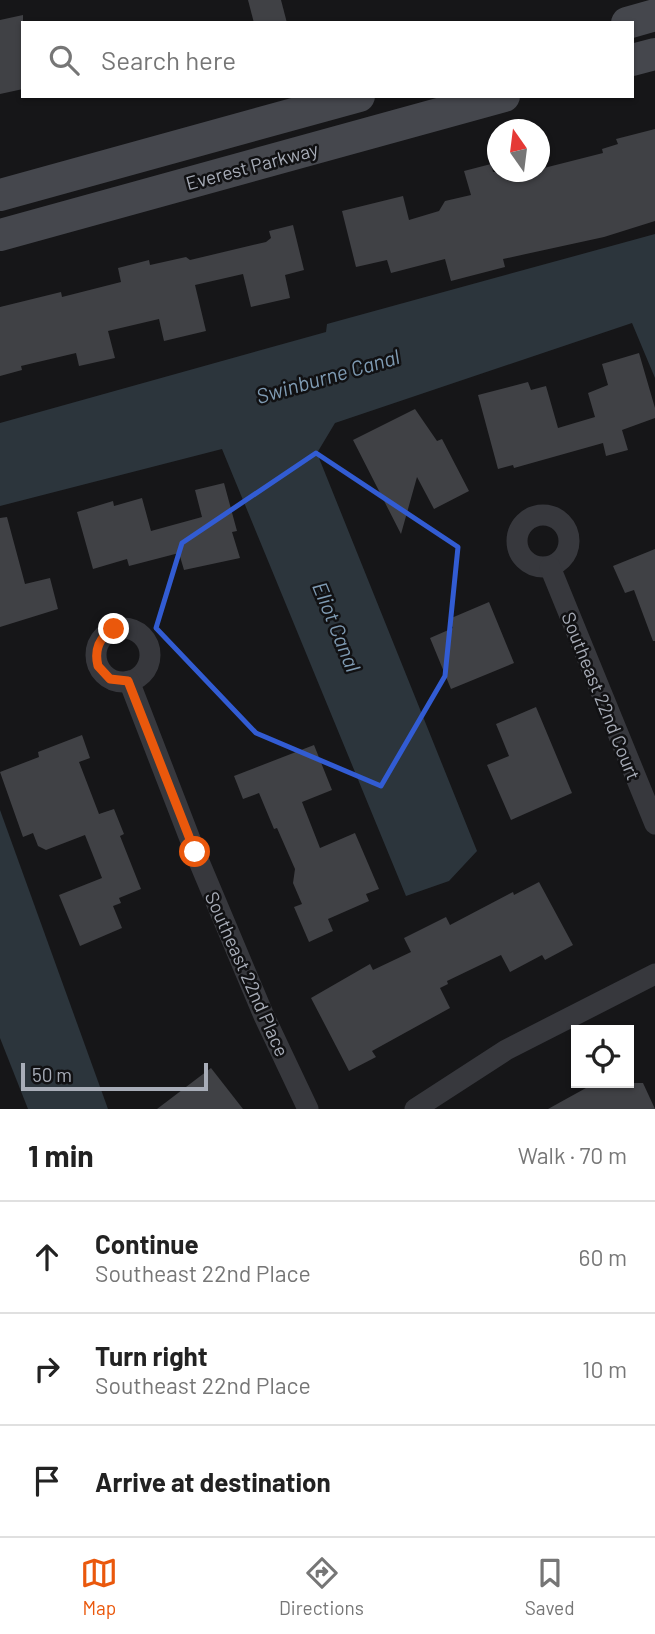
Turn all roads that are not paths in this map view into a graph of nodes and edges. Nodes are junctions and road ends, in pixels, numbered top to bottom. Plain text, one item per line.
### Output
1 (655, 15) edge
2 (634, 21) edge
3 (655, 54) edge
4 (634, 59) edge
5 (352, 98) edge
6 (497, 98) edge
7 (0, 195) edge
8 (0, 235) edge
9 (550, 567) dead end
10 (128, 681) dead end
11 (655, 824) edge
12 (655, 974) edge
13 (308, 1109) edge
14 (415, 1109) edge

1 - 2 street
3 - 4 street
5 - 7 street, Everest Parkway
6 - 8 street, Everest Parkway
9 - 11 street, Southeast 22nd Court
10 - 13 street, Southeast 22nd Place
12 - 14 street

